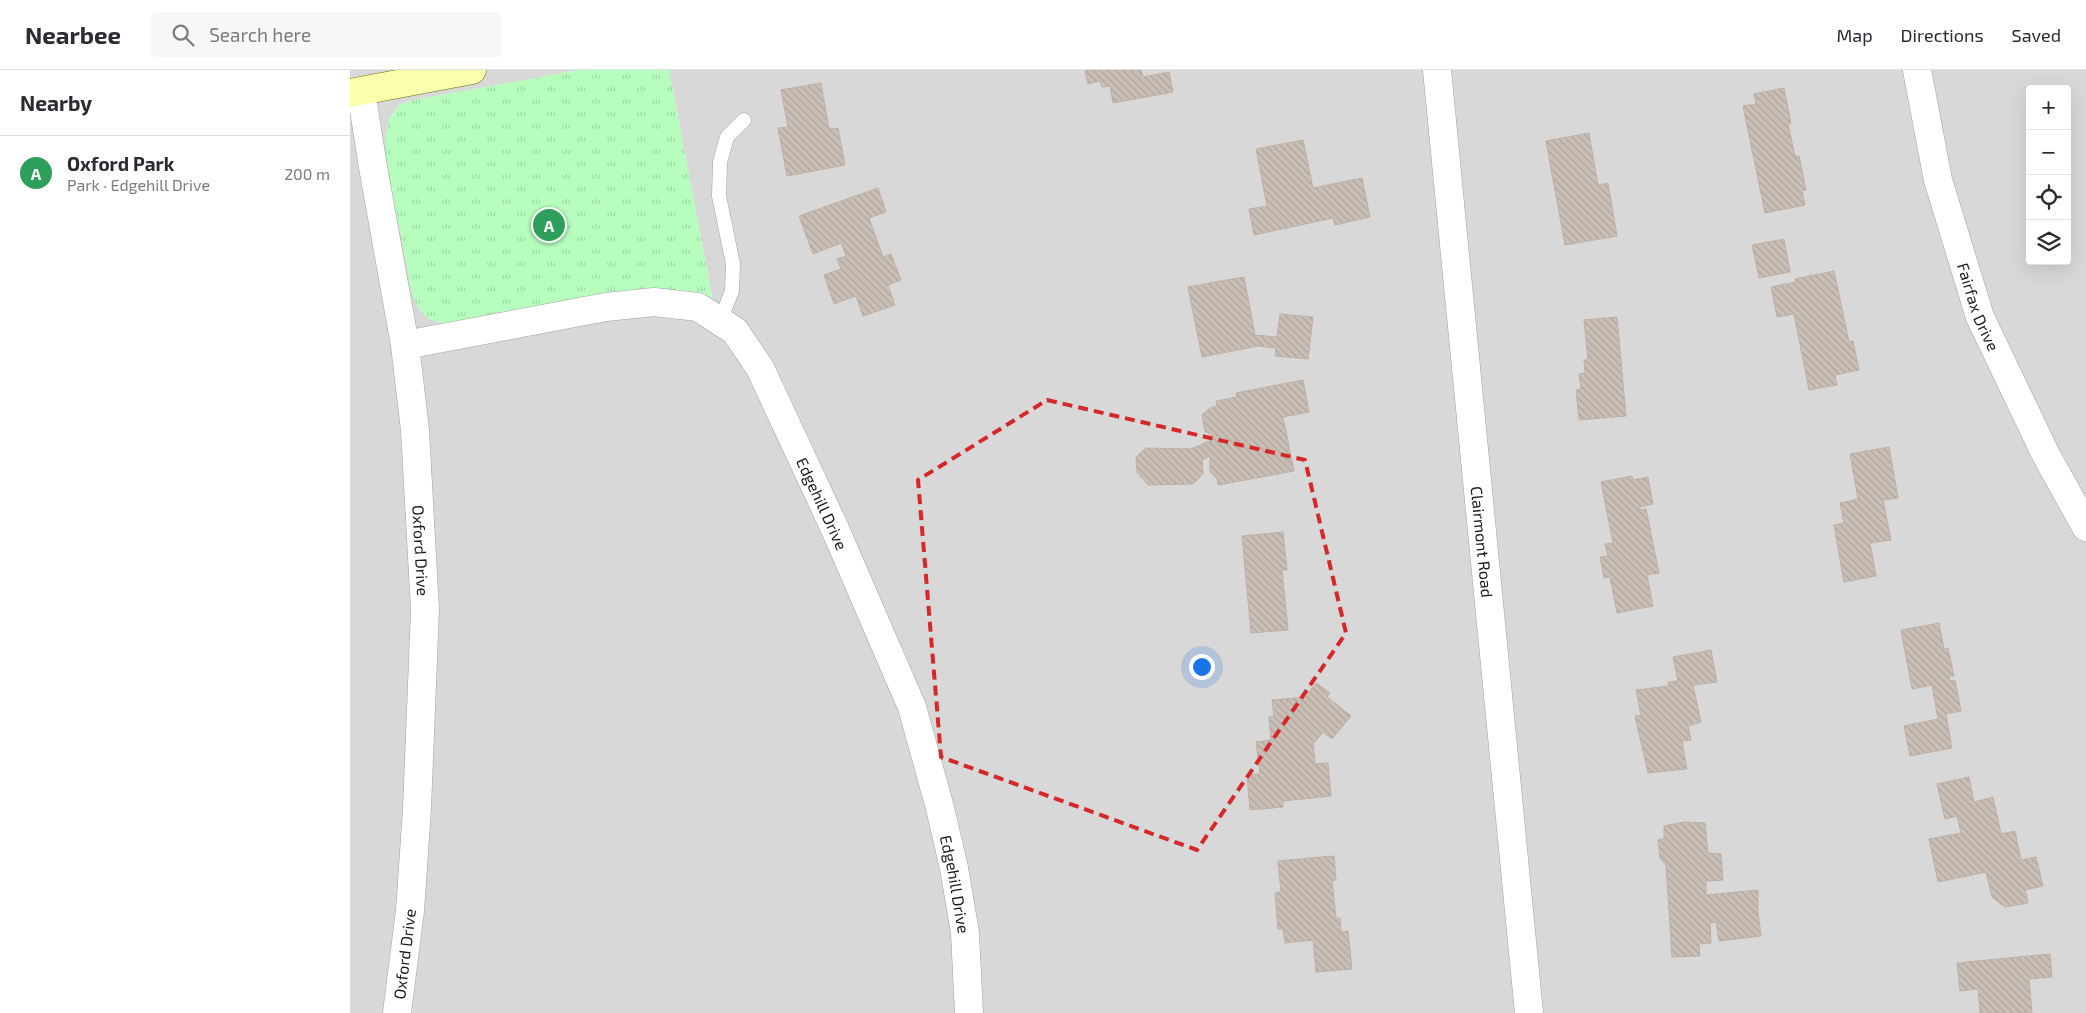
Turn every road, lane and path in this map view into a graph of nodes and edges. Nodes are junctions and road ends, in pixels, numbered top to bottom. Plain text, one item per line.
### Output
1 (472, 70) edge
2 (1438, 70) edge
3 (1918, 70) edge
4 (356, 92) edge
5 (744, 120) dead end
6 (720, 321) junction
7 (405, 346) junction
8 (2086, 527) edge
9 (397, 1013) edge
10 (969, 1013) edge
11 (1529, 1013) edge

1 - 4 main road
2 - 11 street, Clairmont Road
3 - 8 street, Fairfax Drive
4 - 7 street, Oxford Drive
5 - 6 lane
6 - 7 street, Edgehill Drive
6 - 10 street, Edgehill Drive
7 - 9 street, Oxford Drive

